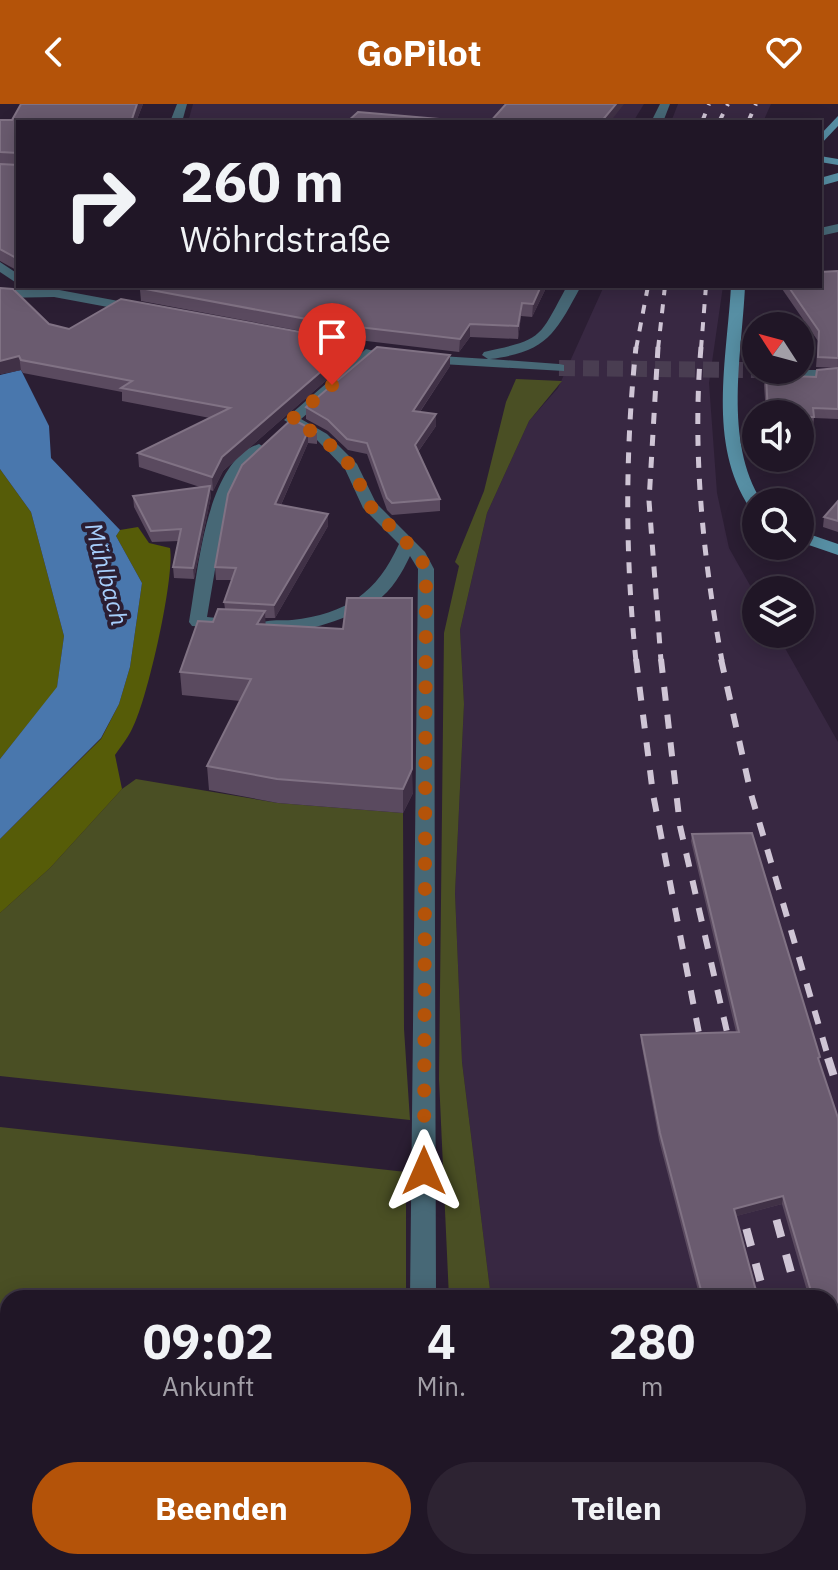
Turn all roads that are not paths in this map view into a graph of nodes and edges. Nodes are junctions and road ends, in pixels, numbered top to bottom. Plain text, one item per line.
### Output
1 (838, 119) edge
2 (822, 139) edge
3 (0, 266) edge
4 (16, 278) edge
5 (573, 288) edge
6 (738, 288) edge
7 (24, 290) edge
8 (58, 290) edge
9 (0, 294) edge
10 (159, 312) edge
11 (345, 347) edge
12 (415, 357) edge
13 (460, 363) junction
14 (559, 368) tunnel mouth
15 (814, 373) edge
16 (838, 374) edge
17 (280, 430) junction
18 (747, 488) edge
19 (814, 541) edge
20 (408, 543) junction
21 (838, 550) edge
22 (423, 1290) edge

1 - 2 street
3 - 4 street
5 - 13 street
6 - 18 street
7 - 8 street
7 - 9 street
8 - 10 street
11 - 17 street
12 - 13 street
13 - 14 street
15 - 16 street
17 - 20 street
17 - 20 street
19 - 21 street
20 - 22 street

